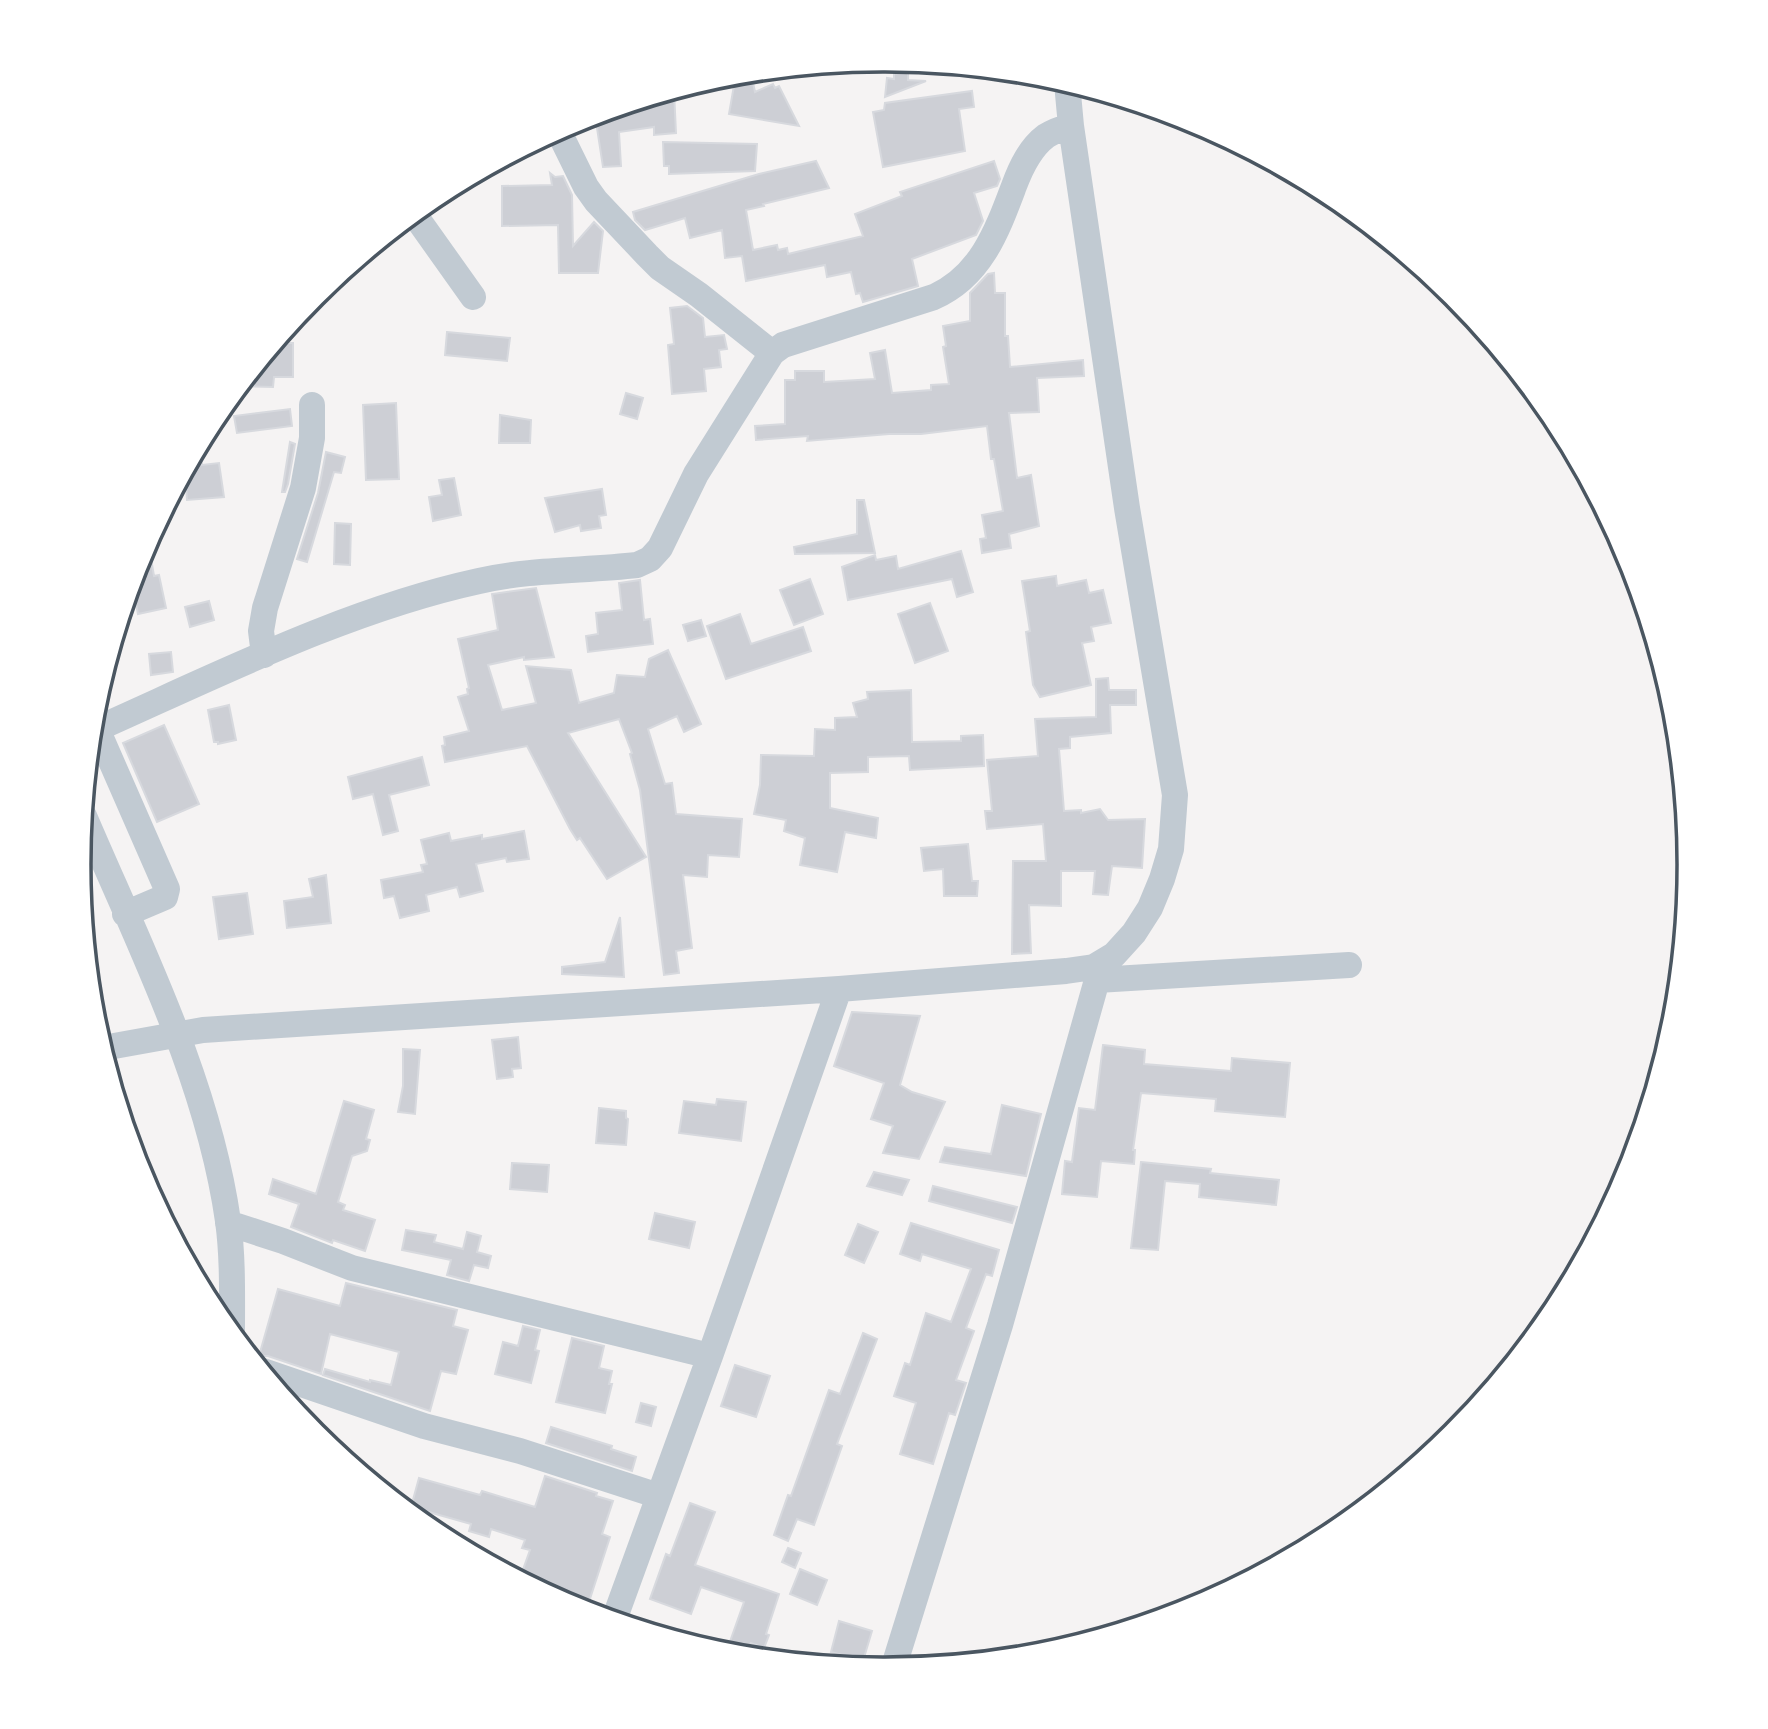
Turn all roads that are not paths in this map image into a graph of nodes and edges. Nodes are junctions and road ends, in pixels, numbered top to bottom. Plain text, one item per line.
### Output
1 (1068, 94) edge
2 (1071, 125) junction
3 (563, 140) edge
4 (420, 222) edge
5 (472, 297) dead end
6 (772, 353) junction
7 (312, 405) dead end
8 (264, 655) junction
9 (103, 726) edge
10 (101, 743) edge
11 (92, 835) edge
12 (125, 914) junction
13 (1349, 965) dead end
14 (839, 989) junction
15 (177, 1036) junction
16 (112, 1046) edge
17 (228, 1223) junction
18 (231, 1314) edge
19 (710, 1356) junction
20 (279, 1377) edge
21 (659, 1496) junction
22 (617, 1611) edge
23 (897, 1657) edge

1 - 2 street
2 - 6 street
2 - 14 street
3 - 6 street
4 - 5 street
6 - 8 street
7 - 8 street
8 - 9 street
10 - 12 street
11 - 12 street
12 - 15 street
13 - 23 street
14 - 15 street
14 - 19 street
15 - 16 street
15 - 17 street
17 - 18 street
17 - 19 street
19 - 21 street
20 - 21 street
21 - 22 street

